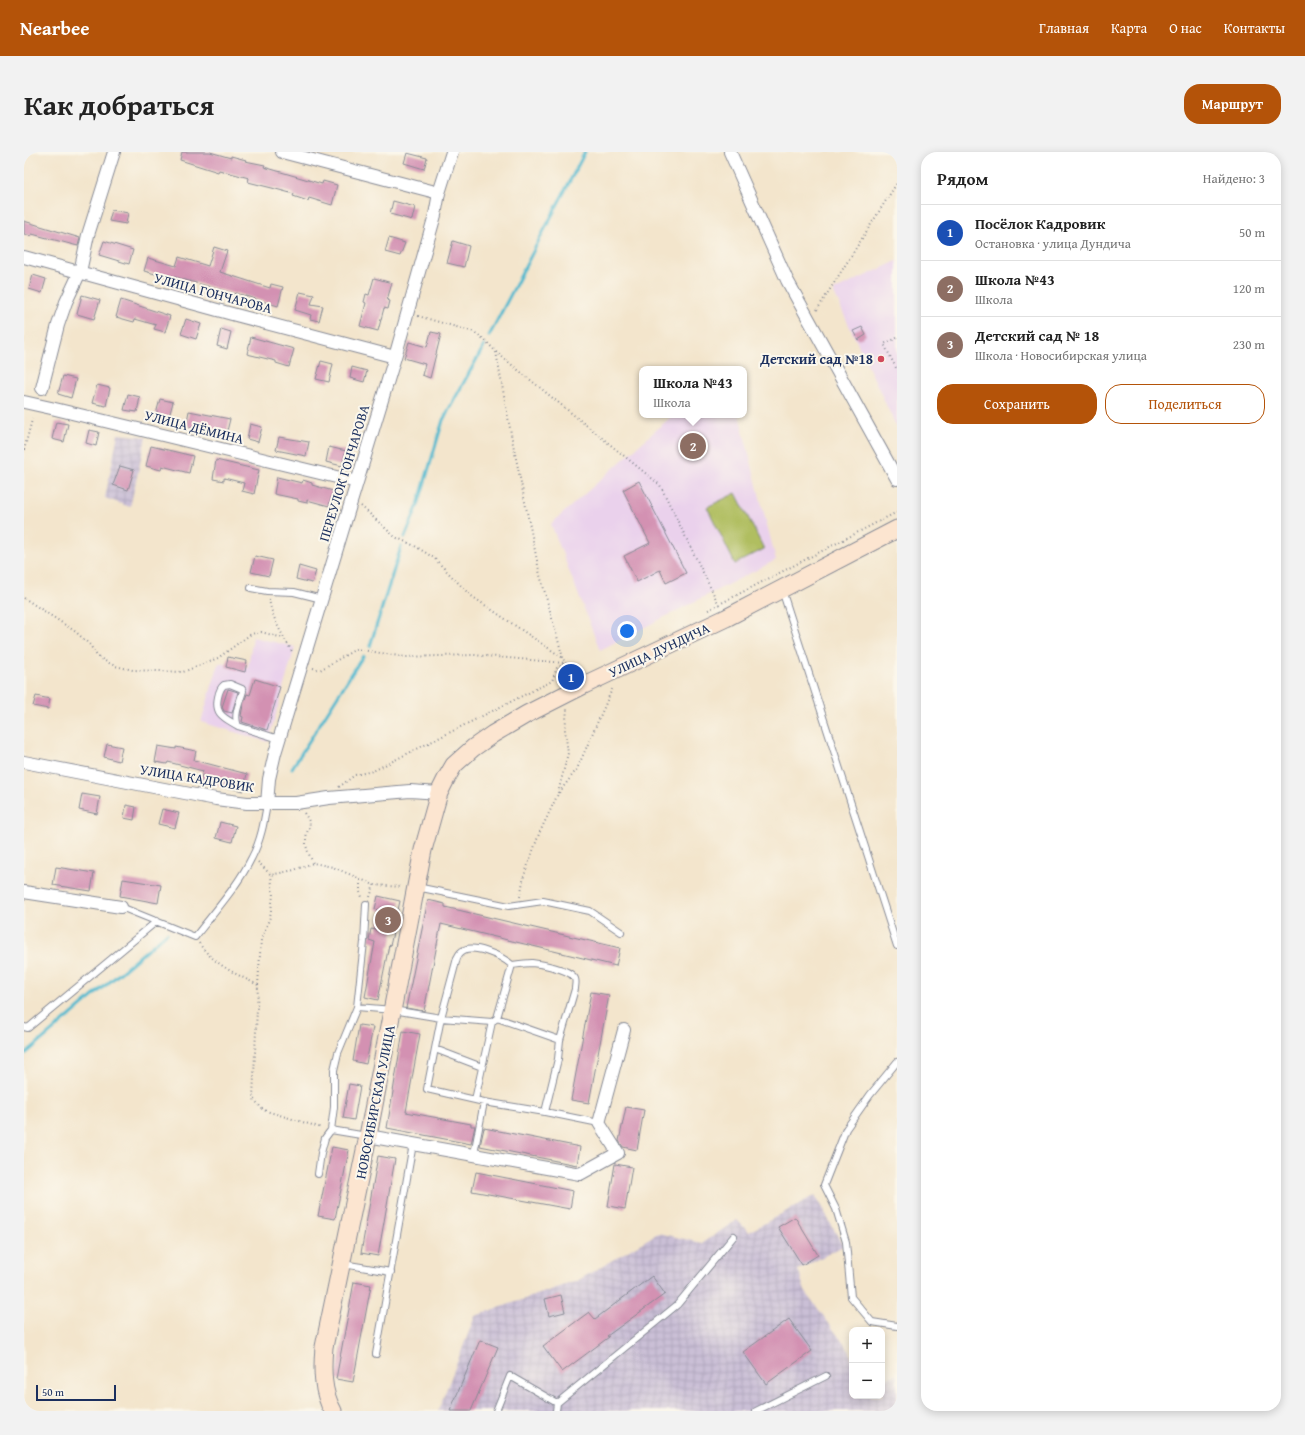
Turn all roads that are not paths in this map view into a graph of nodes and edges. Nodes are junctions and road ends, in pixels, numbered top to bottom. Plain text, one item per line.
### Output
1 (114, 152) edge
2 (282, 152) edge
3 (452, 152) edge
4 (730, 152) edge
5 (439, 193) junction
6 (24, 257) edge
7 (80, 272) junction
8 (395, 357) junction
9 (42, 388) junction
10 (30, 404) edge
11 (51, 408) junction
12 (897, 479) edge
13 (357, 482) junction
14 (897, 529) edge
15 (251, 588) dead end
16 (782, 590) junction
17 (322, 599) junction
18 (238, 726) junction
19 (279, 739) junction
20 (24, 762) edge
21 (439, 793) junction
22 (268, 804) junction
23 (416, 887) junction
24 (24, 892) edge
25 (366, 904) road end
26 (121, 907) joint
27 (157, 921) junction
28 (622, 932) dead end
29 (897, 946) edge
30 (512, 965) junction
31 (356, 1007) junction
32 (393, 1010) junction
33 (441, 1018) junction
34 (494, 1020) junction
35 (24, 1027) edge
36 (624, 1030) dead end
37 (560, 1040) junction
38 (435, 1048) junction
39 (897, 1062) edge
40 (482, 1067) junction
41 (475, 1100) junction
42 (484, 1102) junction
43 (545, 1112) junction
44 (599, 1123) junction
45 (331, 1130) junction
46 (368, 1136) junction
47 (414, 1144) junction
48 (474, 1154) junction
49 (318, 1174) dead end
50 (734, 1236) dead end
51 (342, 1263) junction
52 (391, 1272) junction
53 (897, 1326) edge
54 (376, 1354) dead end
55 (826, 1376) dead end
56 (558, 1403) junction
57 (333, 1411) edge
58 (496, 1411) edge
59 (556, 1411) edge
60 (756, 1411) edge

1 - 7 street
2 - 5 street
3 - 5 street, ПЕРЕУЛОК ГОНЧАРОВА
4 - 12 street
5 - 8 street, ПЕРЕУЛОК ГОНЧАРОВА
6 - 7 street, УЛИЦА ГОНЧАРОВА
7 - 8 street, УЛИЦА ГОНЧАРОВА
7 - 9 street
8 - 13 street, ПЕРЕУЛОК ГОНЧАРОВА
9 - 10 street
9 - 11 street
10 - 11 street, УЛИЦА ДЁМИНА
11 - 13 street, УЛИЦА ДЁМИНА
13 - 17 street, ПЕРЕУЛОК ГОНЧАРОВА
14 - 16 main road, УЛИЦА ДУНДИЧА
15 - 17 lane
16 - 21 main road, УЛИЦА ДУНДИЧА
16 - 29 lane
17 - 19 street, ПЕРЕУЛОК ГОНЧАРОВА
18 - 18 lane
18 - 19 lane
19 - 22 street, ПЕРЕУЛОК ГОНЧАРОВА
20 - 22 street, УЛИЦА КАДРОВИК
21 - 22 street, УЛИЦА КАДРОВИК
21 - 23 main road, НОВОСИБИРСКАЯ УЛИЦА
22 - 27 lane
23 - 28 lane
23 - 32 main road, НОВОСИБИРСКАЯ УЛИЦА
24 - 26 street
25 - 31 lane
26 - 27 lane
27 - 35 lane
30 - 33 lane
30 - 34 lane
30 - 37 lane
31 - 32 lane
31 - 45 lane
32 - 33 lane
32 - 46 main road, НОВОСИБИРСКАЯ УЛИЦА
33 - 34 lane
33 - 38 lane
34 - 37 lane
34 - 40 lane
36 - 44 street
37 - 43 lane
38 - 40 lane
38 - 41 lane
39 - 53 lane
40 - 41 lane
41 - 42 lane
42 - 43 lane
42 - 48 lane
43 - 44 lane
44 - 48 street
45 - 46 lane
45 - 49 lane
46 - 47 street
46 - 51 main road, НОВОСИБИРСКАЯ УЛИЦА
47 - 48 street
47 - 52 lane
50 - 56 lane
51 - 52 lane
51 - 57 main road, НОВОСИБИРСКАЯ УЛИЦА
52 - 54 lane
55 - 60 lane
56 - 58 lane
56 - 59 lane

